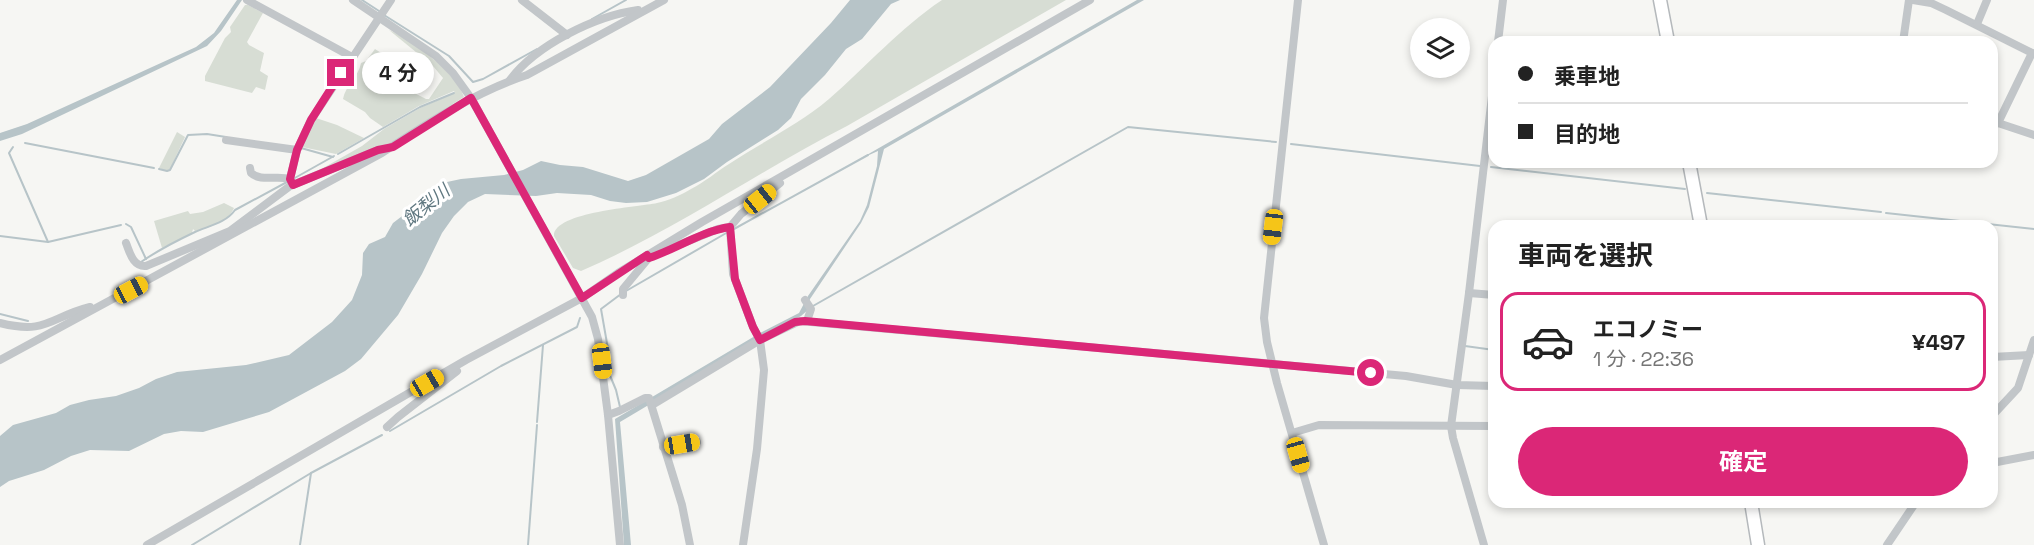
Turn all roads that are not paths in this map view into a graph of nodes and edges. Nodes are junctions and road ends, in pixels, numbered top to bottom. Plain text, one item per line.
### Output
1 (248, 0) edge
2 (353, 0) edge
3 (391, 0) edge
4 (522, 0) edge
5 (651, 0) edge
6 (664, 0) edge
7 (1090, 0) edge
8 (1298, 0) edge
9 (1503, 0) edge
10 (1659, 0) edge
11 (1911, 0) edge
12 (1988, 0) edge
13 (644, 10) junction
14 (379, 17) junction
15 (1977, 24) junction
16 (567, 35) junction
17 (1500, 36) edge
18 (1667, 36) edge
19 (1904, 36) edge
20 (2033, 54) edge
21 (352, 57) junction
22 (510, 80) junction
23 (473, 102) junction
24 (1998, 117) edge
25 (1998, 123) edge
26 (1488, 130) edge
27 (2034, 135) edge
28 (226, 140) dead end
29 (393, 147) junction
30 (297, 150) junction
31 (250, 168) dead end
32 (1690, 168) edge
33 (784, 175) junction
34 (291, 182) junction
35 (1700, 220) edge
36 (730, 227) junction
37 (231, 233) junction
38 (126, 243) dead end
39 (648, 256) junction
40 (1469, 292) junction
41 (622, 294) dead end
42 (1488, 294) edge
43 (581, 296) junction
44 (809, 304) dead end
45 (96, 308) junction
46 (807, 321) junction
47 (0, 322) edge
48 (759, 338) junction
49 (2034, 340) edge
50 (2029, 355) junction
51 (1998, 357) edge
52 (0, 360) edge
53 (466, 360) junction
54 (1273, 365) junction
55 (1457, 386) junction
56 (1488, 386) edge
57 (651, 402) junction
58 (1998, 410) edge
59 (608, 415) junction
60 (1451, 426) junction
61 (1488, 426) edge
62 (387, 427) dead end
63 (1292, 433) junction
64 (697, 442) dead end
65 (663, 447) junction
66 (2034, 455) edge
67 (1998, 462) edge
68 (1752, 508) edge
69 (1912, 508) edge
70 (147, 545) edge
71 (620, 545) edge
72 (690, 545) edge
73 (743, 545) edge
74 (1324, 545) edge
75 (1484, 545) edge
76 (1758, 545) edge
77 (1887, 545) edge

1 - 21 street
2 - 14 street
3 - 14 street
4 - 16 street
5 - 13 street
6 - 13 street
7 - 33 street
8 - 54 street
9 - 17 street
10 - 18 highway
11 - 15 street
11 - 19 street
12 - 15 street
13 - 16 street
13 - 22 street
14 - 21 street
14 - 23 street
15 - 20 street
16 - 22 street
20 - 24 street
21 - 30 street
22 - 23 street
23 - 29 street
23 - 43 street
25 - 27 street
26 - 40 street
28 - 30 street
29 - 34 street
29 - 37 street
30 - 34 street
31 - 34 street
32 - 35 highway
33 - 36 street
33 - 39 street
34 - 37 street
36 - 39 street
36 - 48 street
37 - 38 street
37 - 45 street
39 - 41 street
39 - 43 street
40 - 42 street
40 - 55 street
43 - 53 street
43 - 59 street
44 - 46 street
45 - 47 street
45 - 52 street
46 - 48 street
46 - 54 street
48 - 57 street
48 - 73 street
49 - 50 street
50 - 51 street
50 - 58 street
53 - 62 street
53 - 70 street
54 - 55 street
54 - 63 street
55 - 56 street
55 - 60 street
57 - 59 street
57 - 65 street
59 - 71 street
60 - 61 street
60 - 63 street
60 - 75 street
63 - 74 street
64 - 65 street
65 - 72 street
66 - 67 street
68 - 76 highway
69 - 77 street

